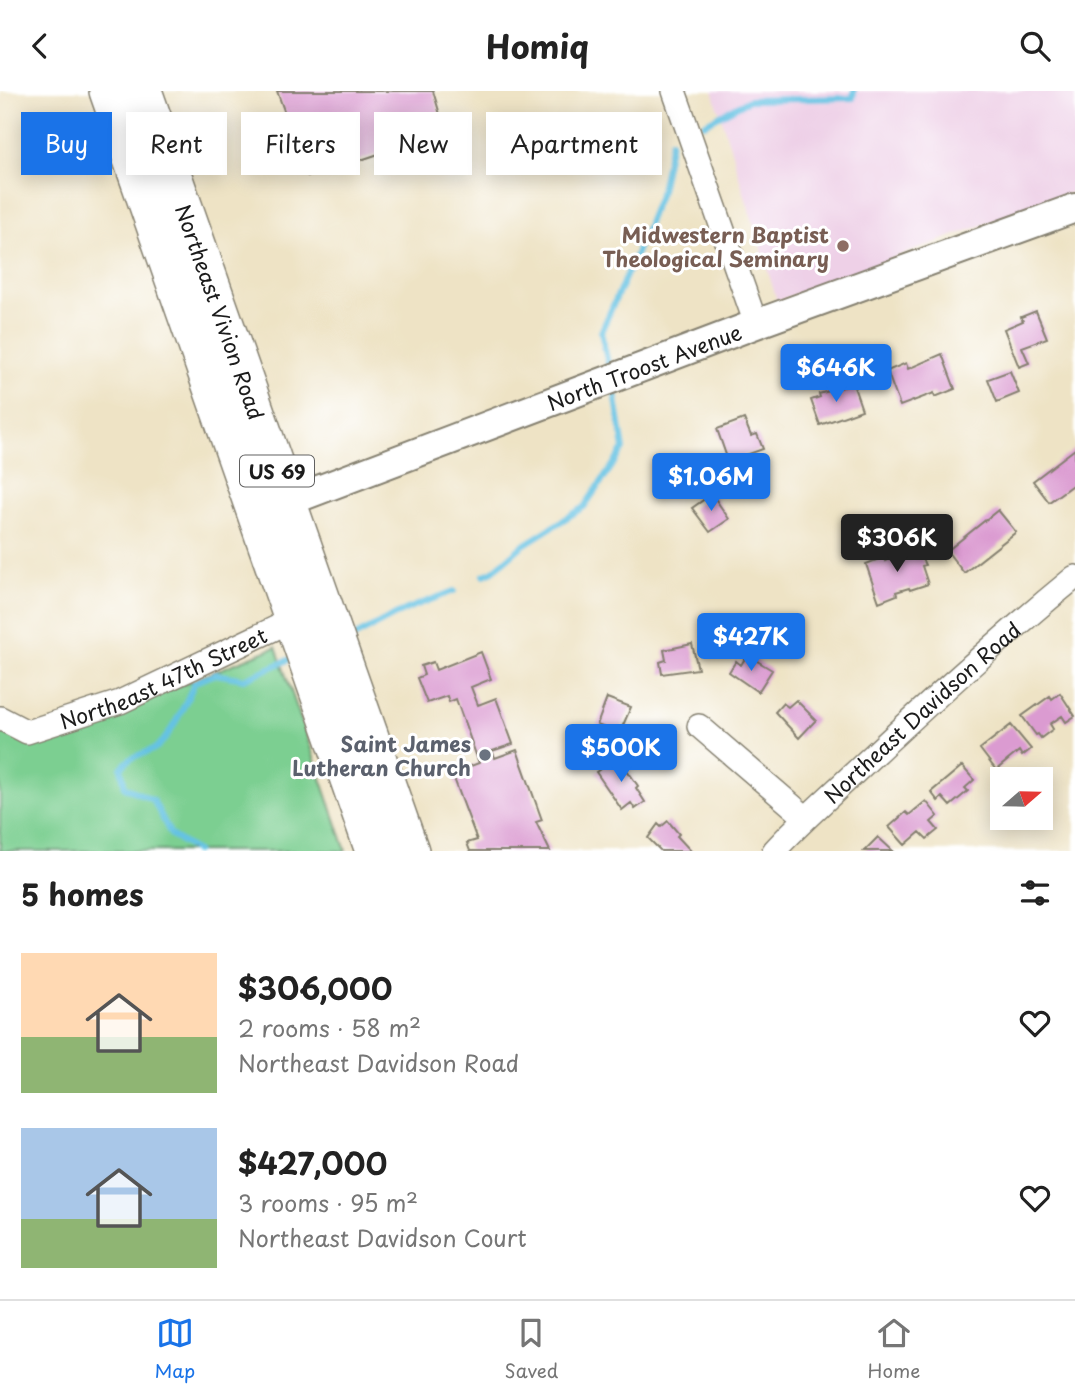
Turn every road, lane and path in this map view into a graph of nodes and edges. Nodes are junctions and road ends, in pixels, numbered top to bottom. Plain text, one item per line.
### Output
1 (107, 91) edge
2 (143, 91) edge
3 (674, 91) edge
4 (1075, 208) edge
5 (756, 324) junction
6 (271, 507) junction
7 (1075, 577) edge
8 (308, 612) junction
9 (0, 718) edge
10 (699, 726) dead end
11 (805, 817) junction
12 (374, 851) edge
13 (410, 851) edge
14 (774, 851) edge

1 - 6 main road, Northeast Vivion Road / US 69
2 - 6 main road, Northeast Vivion Road / US 69
3 - 5 street
4 - 5 street, North Troost Avenue
5 - 6 street, North Troost Avenue
6 - 8 main road, Northeast Vivion Road / US 69
7 - 11 street, Northeast Davidson Road
8 - 9 street, Northeast 47th Street
8 - 12 main road, Northeast Vivion Road / US 69
8 - 13 main road, Northeast Vivion Road / US 69
10 - 11 street
11 - 14 street, Northeast Davidson Road

